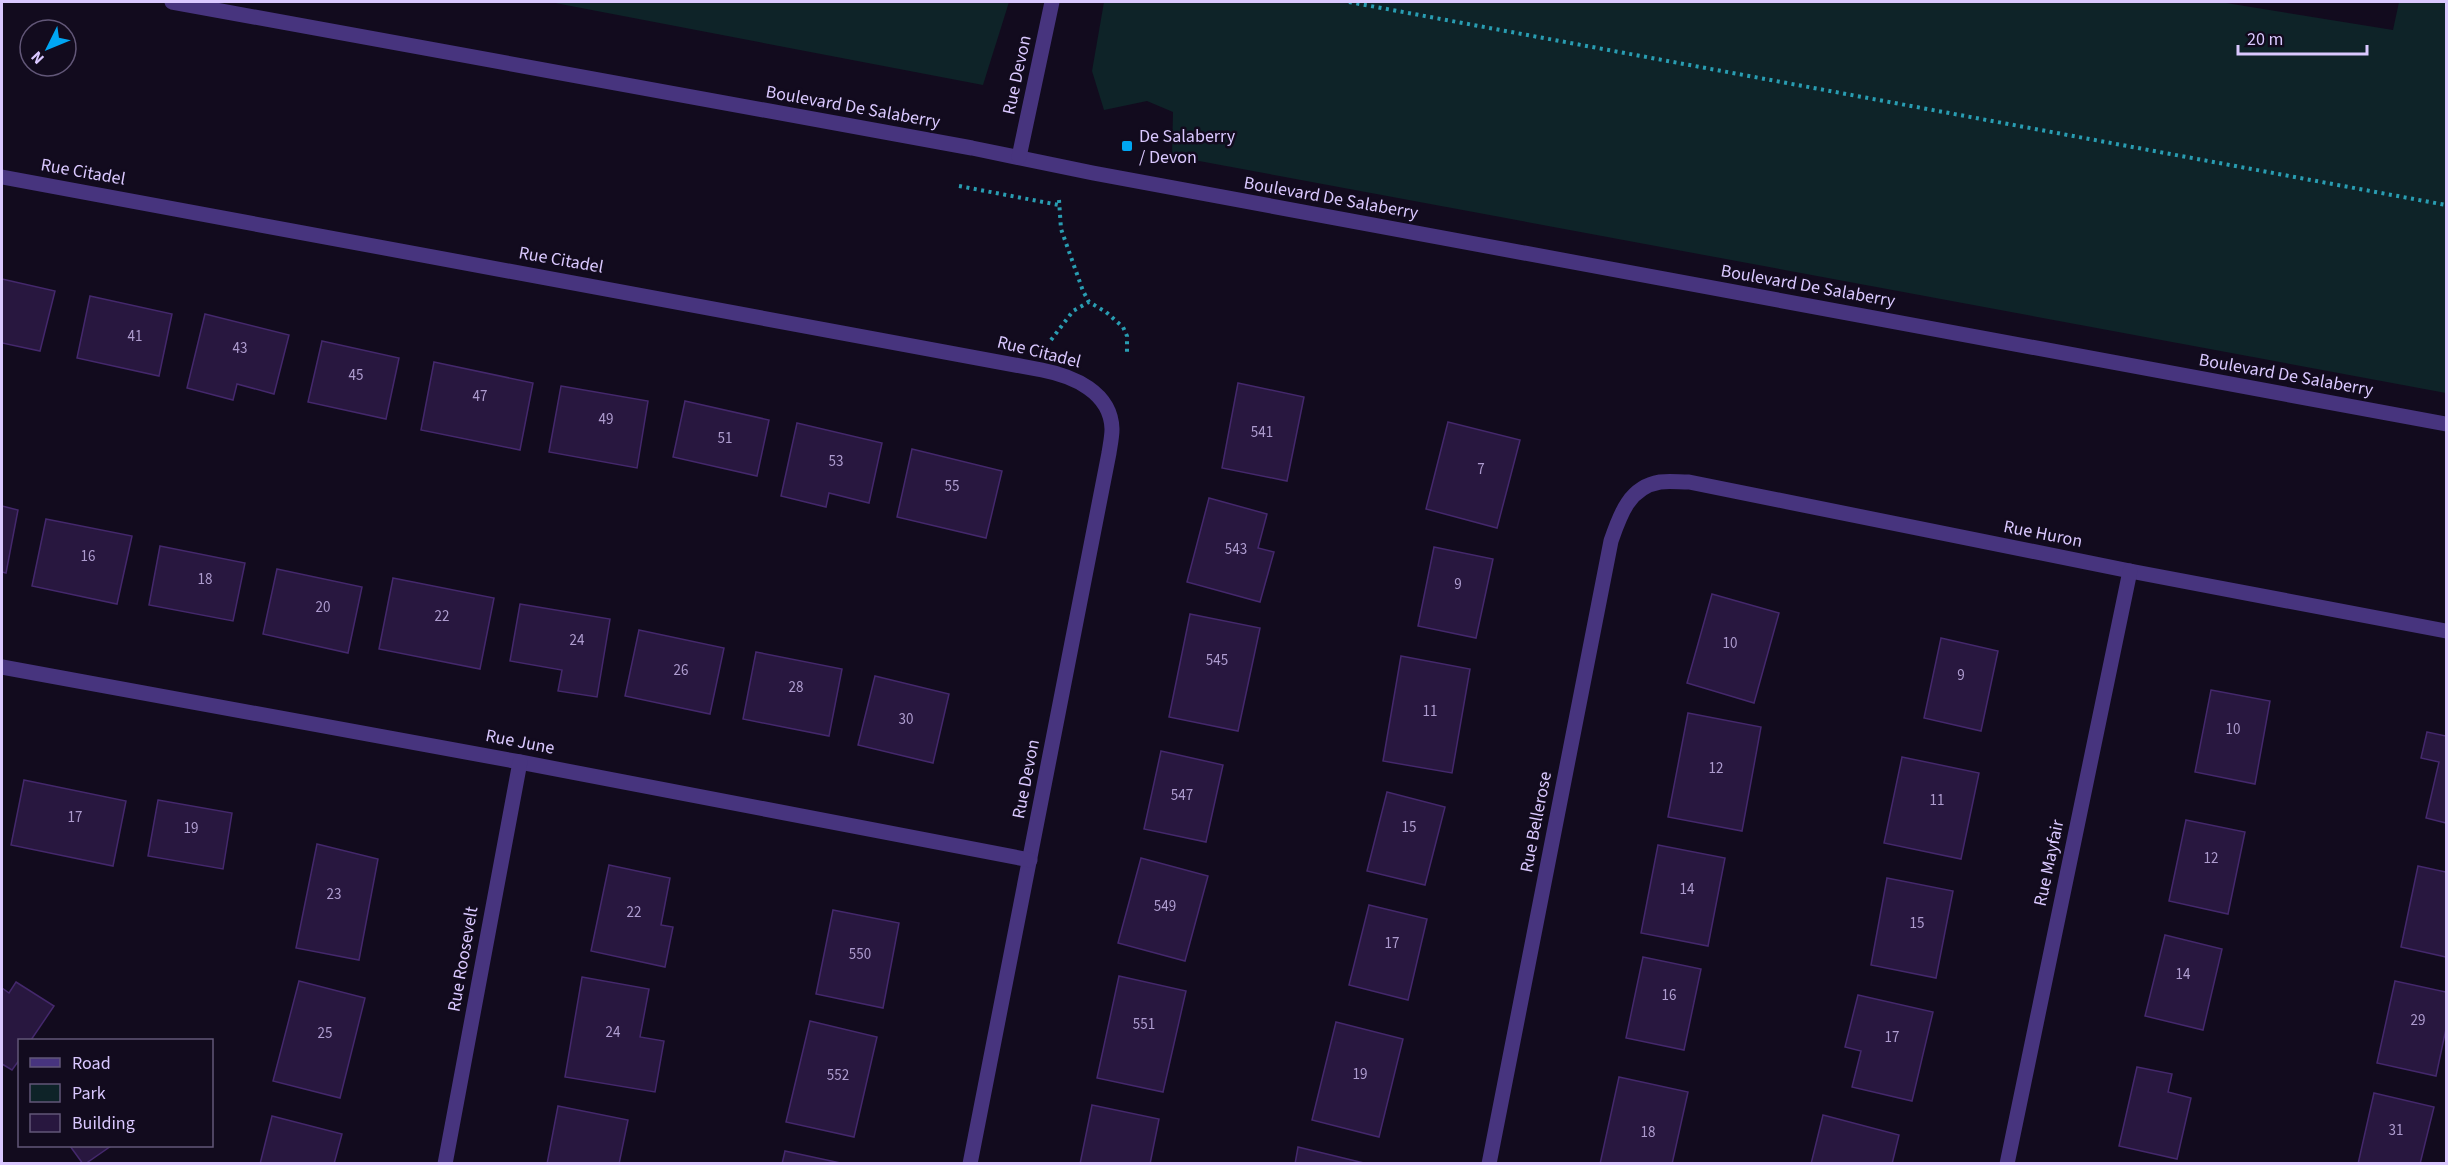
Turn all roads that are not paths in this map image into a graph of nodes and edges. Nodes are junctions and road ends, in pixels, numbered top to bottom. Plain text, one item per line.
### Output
1 (172, 2) edge
2 (1052, 2) edge
3 (1019, 157) junction
4 (2, 177) edge
5 (1105, 402) joint
6 (2446, 424) edge
7 (1635, 493) joint
8 (2130, 571) junction
9 (2446, 631) edge
10 (2, 667) edge
11 (520, 762) junction
12 (1030, 860) junction
13 (445, 1164) edge
14 (970, 1164) edge
15 (1489, 1164) edge
16 (2007, 1164) edge

1 - 3 street, Boulevard De Salaberry
2 - 3 street, Rue Devon
3 - 6 street, Boulevard De Salaberry
4 - 5 street, Rue Citadel
5 - 12 street, Rue Devon
7 - 8 street, Rue Huron
7 - 15 street, Rue Bellerose
8 - 9 street, Rue Huron
8 - 16 street, Rue Mayfair
10 - 11 street, Rue June
11 - 12 street, Rue June
11 - 13 street, Rue Roosevelt
12 - 14 street, Rue Devon

